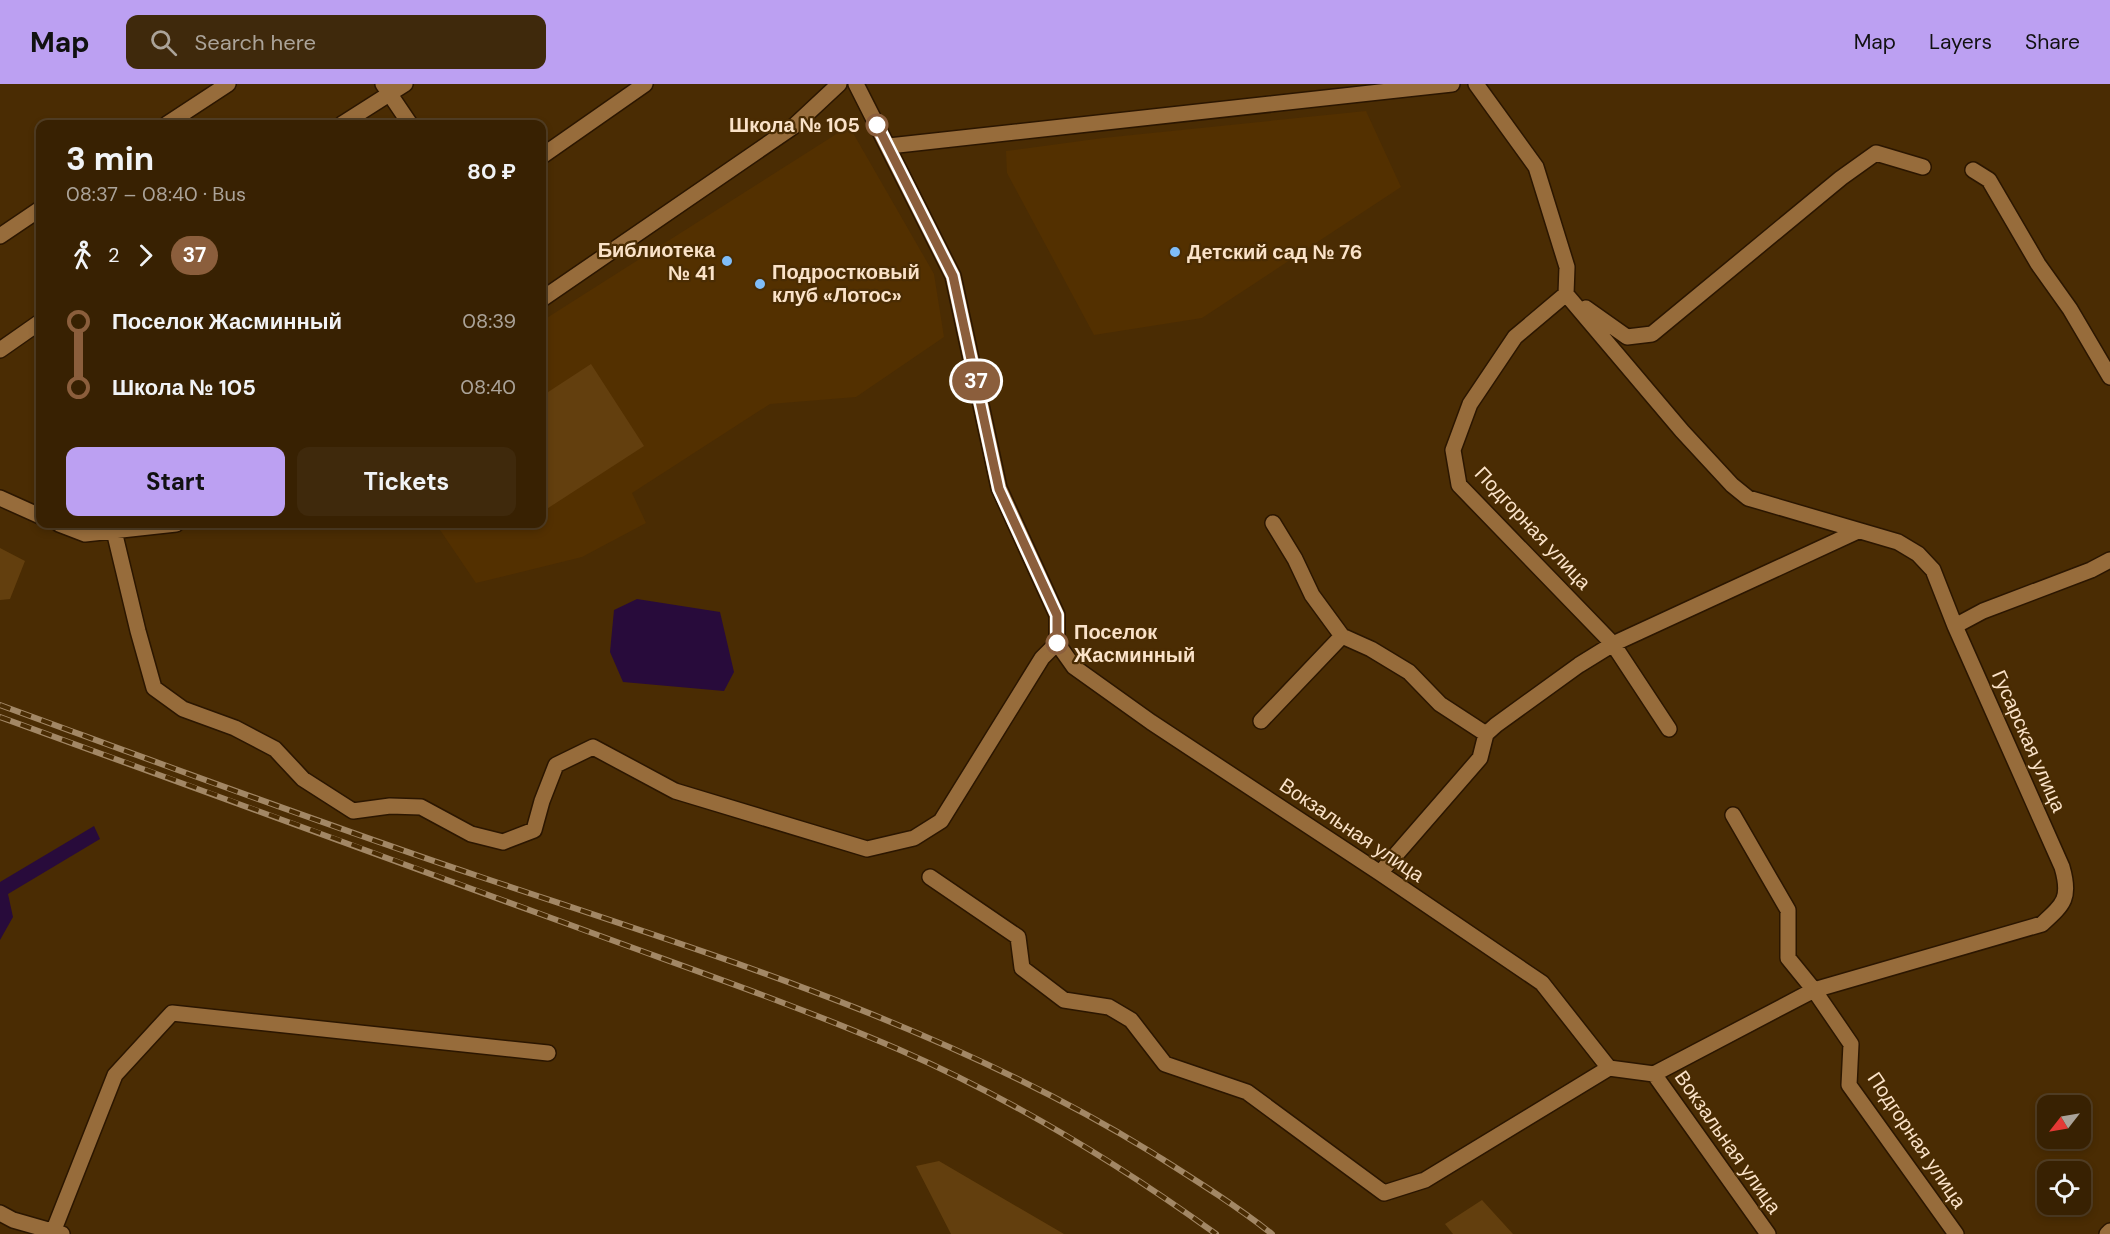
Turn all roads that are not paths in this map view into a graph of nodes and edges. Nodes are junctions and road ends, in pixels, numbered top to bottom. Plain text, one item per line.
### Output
1 (228, 84) edge
2 (405, 84) edge
3 (645, 84) edge
4 (839, 84) edge
5 (856, 84) edge
6 (1452, 84) edge
7 (1476, 84) edge
8 (386, 89) edge
9 (173, 120) edge
10 (347, 120) edge
11 (407, 120) edge
12 (889, 147) junction
13 (546, 153) edge
14 (1923, 167) dead end
15 (1973, 170) dead end
16 (36, 212) edge
17 (0, 236) edge
18 (1566, 294) junction
19 (546, 296) edge
20 (36, 325) edge
21 (0, 350) edge
22 (2110, 377) edge
23 (0, 498) edge
24 (36, 514) edge
25 (1273, 523) dead end
26 (69, 528) edge
27 (141, 528) edge
28 (114, 531) junction
29 (1858, 531) junction
30 (2110, 560) edge
31 (1955, 626) junction
32 (1342, 636) junction
33 (1057, 643) junction
34 (1613, 644) junction
35 (1261, 721) dead end
36 (1669, 729) dead end
37 (1486, 734) junction
38 (1733, 815) dead end
39 (1380, 873) junction
40 (930, 877) dead end
41 (1814, 990) junction
42 (548, 1053) dead end
43 (1609, 1068) junction
44 (1654, 1074) junction
45 (0, 1214) edge
46 (57, 1233) edge
47 (1768, 1234) edge
48 (1956, 1234) edge

1 - 9 street
2 - 8 street
3 - 13 street
4 - 19 street
5 - 12 street
6 - 12 street
7 - 18 street
8 - 10 street
8 - 11 street
12 - 33 street
14 - 18 street
15 - 22 street
16 - 17 street
18 - 29 street
18 - 34 street, Подгорная улица
20 - 21 street
23 - 24 street
25 - 32 street
26 - 28 street
27 - 28 street
28 - 33 street
29 - 31 street, Гусарская улица
29 - 34 street
30 - 31 street
31 - 41 street, Гусарская улица
32 - 35 street
32 - 37 street
33 - 39 street, Вокзальная улица
34 - 36 street, Подгорная улица
34 - 37 street
37 - 39 street
38 - 41 street, Подгорная улица
39 - 43 street, Вокзальная улица
40 - 43 street
41 - 44 street
41 - 48 street, Подгорная улица
42 - 46 street
43 - 44 street
44 - 47 street, Вокзальная улица
45 - 46 street

